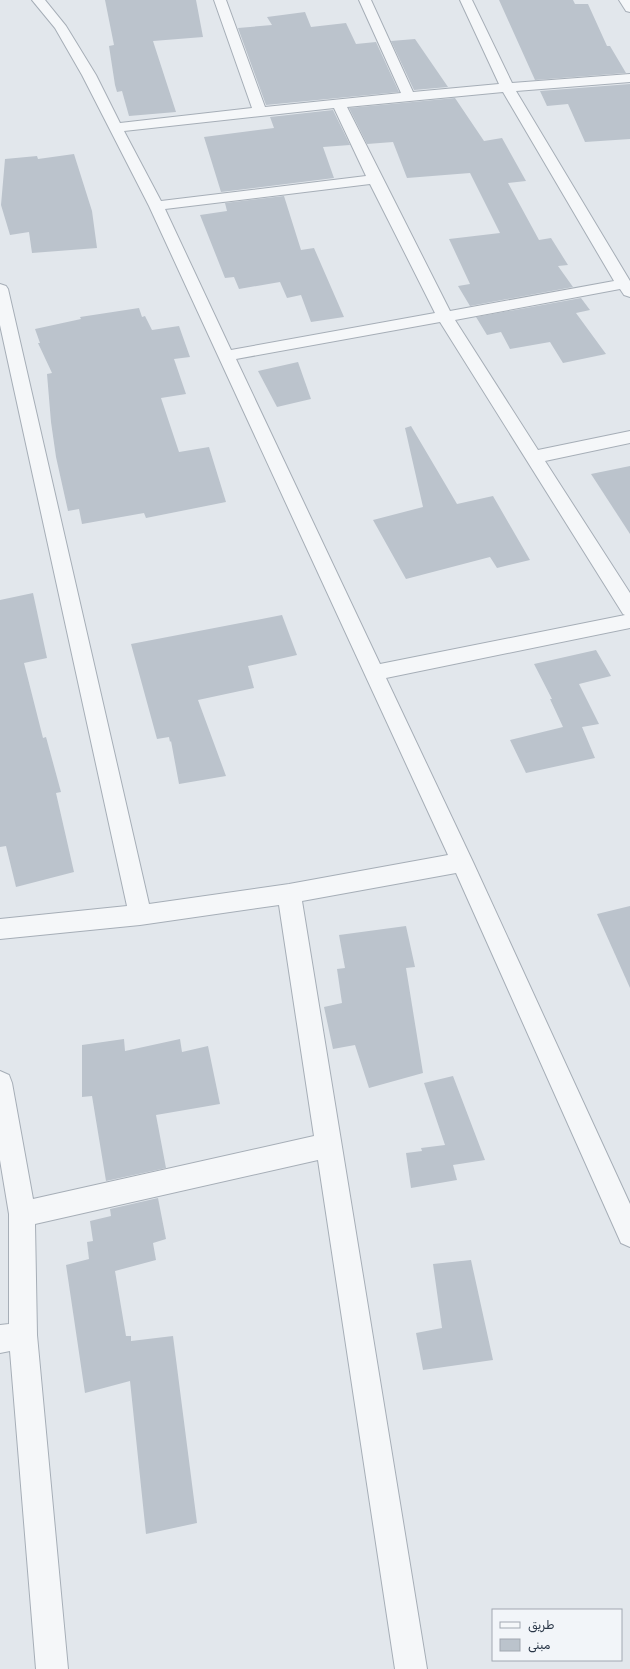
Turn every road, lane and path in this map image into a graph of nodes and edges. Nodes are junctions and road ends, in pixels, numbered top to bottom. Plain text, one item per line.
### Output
1 (38, 0) edge
2 (220, 0) edge
3 (365, 0) edge
4 (466, 0) edge
5 (625, 0) edge
6 (630, 8) edge
7 (630, 78) edge
8 (507, 87) junction
9 (409, 97) junction
10 (339, 104) junction
11 (260, 110) junction
12 (115, 128) junction
13 (375, 179) junction
14 (156, 206) junction
15 (626, 280) edge
16 (0, 289) edge
17 (444, 317) junction
18 (227, 356) junction
19 (630, 437) edge
20 (534, 457) junction
21 (630, 609) edge
22 (630, 621) edge
23 (373, 673) junction
24 (462, 862) junction
25 (289, 894) junction
26 (140, 915) junction
27 (0, 929) edge
28 (0, 1083) edge
29 (327, 1146) junction
30 (22, 1214) junction
31 (627, 1221) edge
32 (11, 1337) edge
33 (52, 1669) edge
34 (411, 1669) edge

1 - 12 street
2 - 11 street
3 - 9 street
4 - 8 street
5 - 6 street
7 - 8 street
8 - 9 street
8 - 15 street
9 - 10 street
10 - 11 street
10 - 13 street
11 - 12 street
12 - 14 street
13 - 14 street
13 - 17 street
14 - 18 street
15 - 17 street
16 - 26 street
17 - 18 street
17 - 20 street
18 - 23 street
19 - 20 street
20 - 21 street
22 - 23 street
23 - 24 street
24 - 25 street
24 - 31 street
25 - 26 street
25 - 29 street
26 - 27 street
28 - 30 street
29 - 30 street
29 - 34 street
30 - 32 street
32 - 33 street

